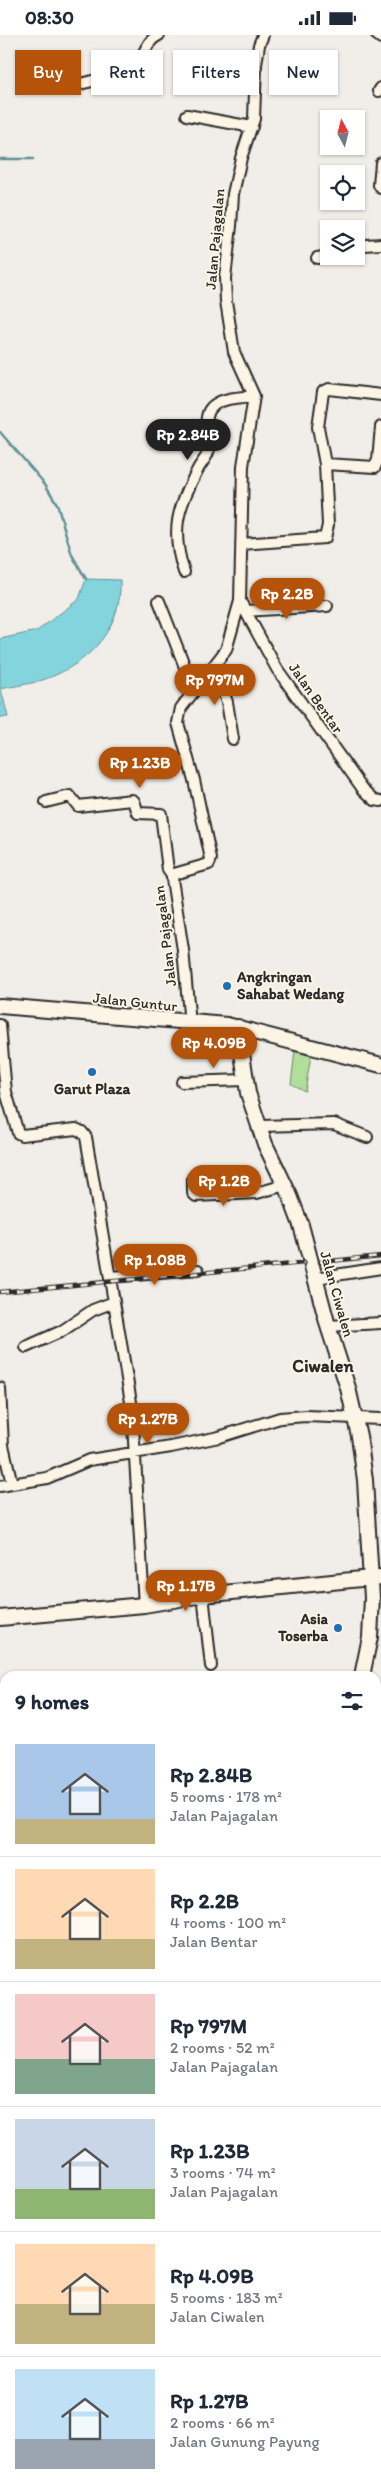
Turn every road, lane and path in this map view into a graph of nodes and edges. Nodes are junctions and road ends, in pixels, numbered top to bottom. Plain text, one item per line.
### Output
1 (159, 35) edge
2 (263, 35) edge
3 (377, 35) edge
4 (381, 38) edge
5 (81, 84) edge
6 (187, 115) dead end
7 (252, 127) junction
8 (381, 163) edge
9 (381, 188) edge
10 (381, 244) edge
11 (365, 245) edge
12 (317, 257) dead end
13 (320, 257) edge
14 (381, 395) edge
15 (254, 396) junction
16 (381, 427) edge
17 (325, 464) junction
18 (241, 544) junction
19 (184, 572) dead end
20 (159, 601) dead end
21 (240, 601) junction
22 (327, 605) dead end
23 (245, 611) junction
24 (214, 668) junction
25 (194, 690) junction
26 (233, 739) dead end
27 (381, 801) edge
28 (46, 803) dead end
29 (173, 877) junction
30 (0, 1006) edge
31 (190, 1023) junction
32 (0, 1025) edge
33 (238, 1027) junction
34 (381, 1065) edge
35 (246, 1080) junction
36 (182, 1082) dead end
37 (260, 1126) junction
38 (367, 1137) dead end
39 (194, 1178) dead end
40 (285, 1185) junction
41 (381, 1268) edge
42 (198, 1270) dead end
43 (109, 1273) junction
44 (316, 1278) junction
45 (114, 1302) junction
46 (381, 1323) edge
47 (328, 1326) junction
48 (26, 1347) dead end
49 (0, 1388) edge
50 (355, 1417) junction
51 (381, 1419) edge
52 (136, 1453) junction
53 (12, 1484) junction
54 (0, 1486) edge
55 (376, 1578) edge
56 (203, 1595) junction
57 (144, 1605) junction
58 (0, 1618) edge
59 (212, 1666) dead end
60 (363, 1671) edge

1 - 5 street
2 - 7 street, Jalan Pajagalan
3 - 4 street
6 - 7 street
7 - 15 street, Jalan Pajagalan
8 - 9 street
10 - 11 street
12 - 13 street
14 - 17 street
15 - 18 street, Jalan Pajagalan
15 - 19 street
16 - 17 street
17 - 18 street
18 - 21 street, Jalan Pajagalan
20 - 25 street
21 - 23 street, Jalan Bentar
21 - 24 street, Jalan Pajagalan
22 - 23 street
23 - 27 street, Jalan Bentar
24 - 25 street, Jalan Pajagalan
24 - 26 street
25 - 29 street, Jalan Pajagalan
28 - 29 street
29 - 31 street, Jalan Pajagalan
30 - 31 street, Jalan Guntur
31 - 33 street, Jalan Guntur
32 - 43 street
33 - 34 street, Jalan Guntur
33 - 35 street, Jalan Ciwalen
35 - 36 street
35 - 37 street, Jalan Ciwalen
37 - 38 street
37 - 40 street, Jalan Ciwalen
39 - 40 street
40 - 44 street, Jalan Ciwalen
41 - 44 street
42 - 43 street
43 - 45 street
44 - 47 street, Jalan Ciwalen
45 - 48 street
45 - 52 street
46 - 47 street
47 - 50 street, Jalan Ciwalen
49 - 53 street
50 - 51 street
50 - 52 street
50 - 55 street, Jalan Ciwalen
52 - 53 street
52 - 57 street
53 - 54 street
55 - 56 street
55 - 60 street, Jalan Ciwalen
56 - 57 street
56 - 59 street
57 - 58 street

